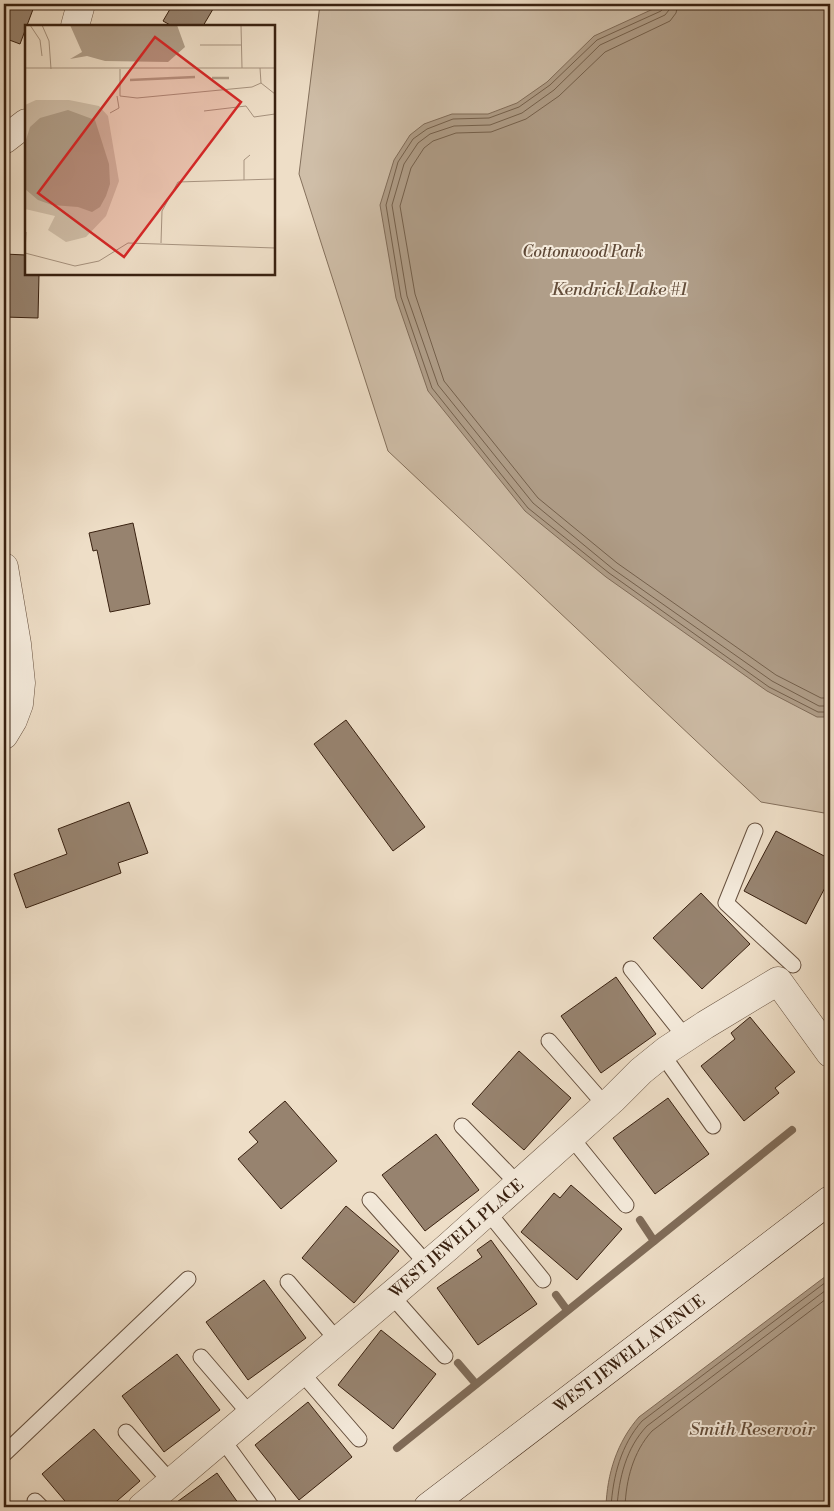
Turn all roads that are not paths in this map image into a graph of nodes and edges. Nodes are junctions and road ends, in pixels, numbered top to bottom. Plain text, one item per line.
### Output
1 (81, 4) edge
2 (76, 25) edge
3 (25, 123) edge
4 (4, 140) edge
5 (4, 567) edge
6 (4, 735) edge
7 (755, 831) dead end
8 (631, 969) dead end
9 (786, 973) junction
10 (686, 1038) junction
11 (549, 1041) dead end
12 (830, 1053) edge
13 (662, 1054) junction
14 (605, 1105) junction
15 (462, 1126) dead end
16 (713, 1126) dead end
17 (570, 1136) junction
18 (518, 1183) junction
19 (370, 1200) dead end
20 (830, 1200) edge
21 (626, 1205) dead end
22 (487, 1211) junction
23 (427, 1264) junction
24 (188, 1279) dead end
25 (543, 1280) dead end
26 (288, 1282) dead end
27 (391, 1295) junction
28 (337, 1340) junction
29 (445, 1356) dead end
30 (201, 1357) dead end
31 (301, 1372) junction
32 (250, 1414) junction
33 (126, 1432) dead end
34 (222, 1438) junction
35 (359, 1439) dead end
36 (4, 1454) edge
37 (171, 1482) junction
38 (268, 1502) dead end
39 (142, 1507) edge
40 (428, 1507) edge

1 - 2 street
3 - 4 street
5 - 6 street
7 - 9 lane
8 - 10 lane
9 - 10 street, WEST JEWELL PLACE
9 - 12 street
10 - 13 street, WEST JEWELL PLACE
11 - 14 lane
13 - 14 street, WEST JEWELL PLACE
13 - 16 lane
14 - 17 street, WEST JEWELL PLACE
15 - 18 lane
17 - 18 street, WEST JEWELL PLACE
17 - 21 lane
18 - 22 street, WEST JEWELL PLACE
19 - 23 lane
20 - 40 street, WEST JEWELL AVENUE
22 - 23 street, WEST JEWELL PLACE
22 - 25 lane
23 - 27 street, WEST JEWELL PLACE
24 - 36 lane
26 - 28 lane
27 - 28 street, WEST JEWELL PLACE
27 - 29 lane
28 - 31 street, WEST JEWELL PLACE
30 - 32 lane
31 - 32 street, WEST JEWELL PLACE
31 - 35 lane
32 - 34 street, WEST JEWELL PLACE
33 - 37 lane
34 - 37 street, WEST JEWELL PLACE
34 - 38 lane
37 - 39 street, WEST JEWELL PLACE

